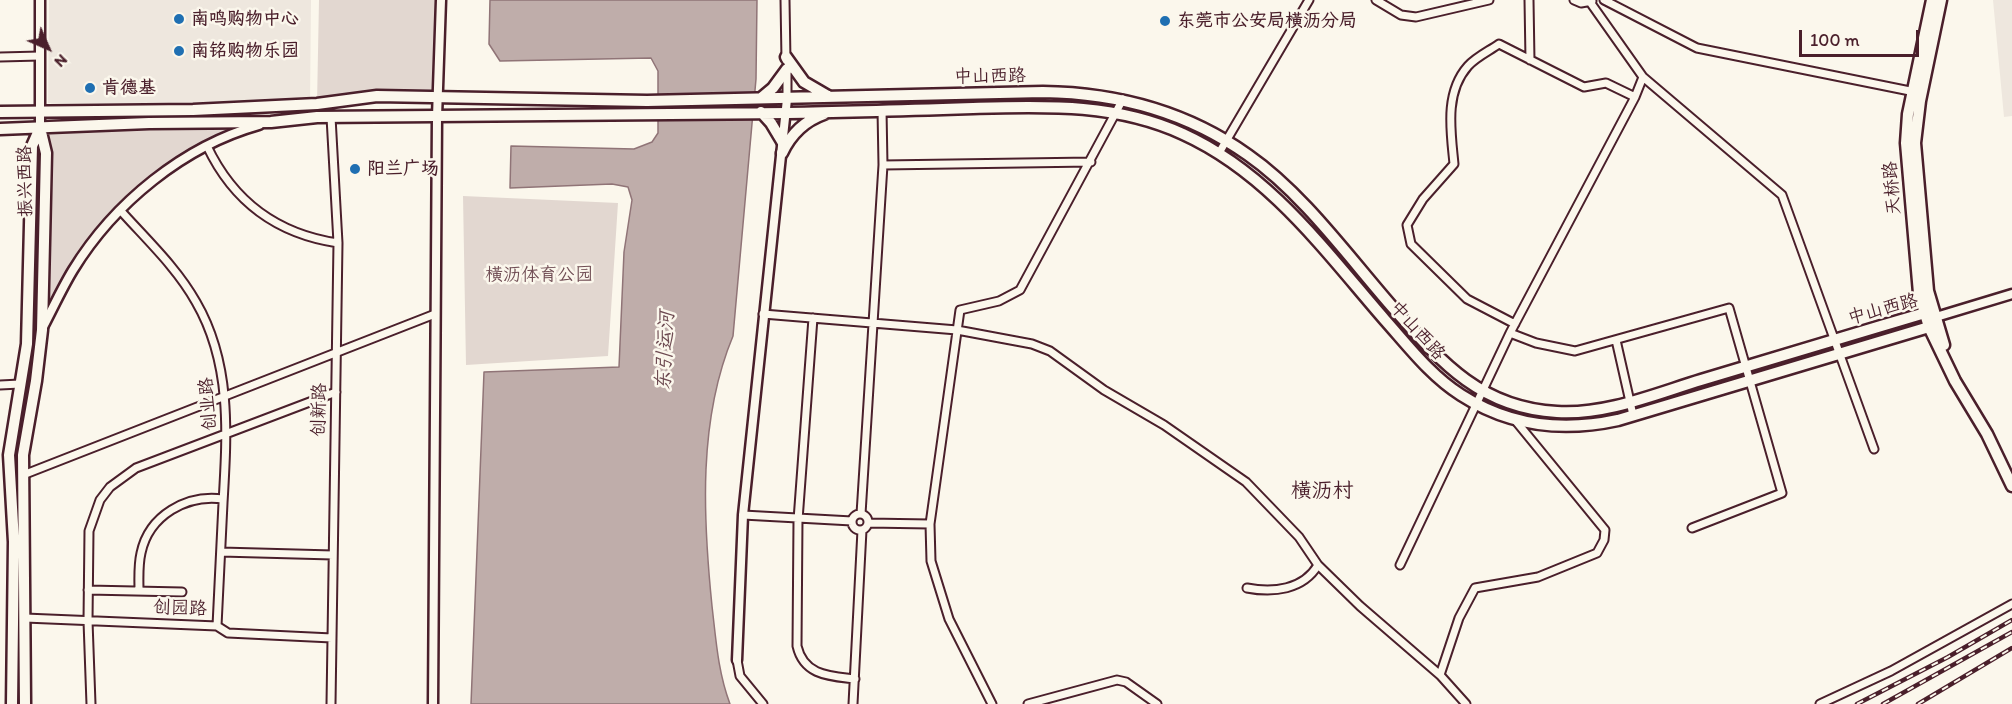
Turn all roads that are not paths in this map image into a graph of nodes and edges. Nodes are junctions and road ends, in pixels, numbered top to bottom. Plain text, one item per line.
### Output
1 (40, 0) edge
2 (441, 0) edge
3 (785, 0) edge
4 (1309, 0) edge
5 (1376, 0) edge
6 (1489, 0) edge
7 (1529, 0) edge
8 (1574, 0) edge
9 (1604, 0) edge
10 (1932, 0) edge
11 (1941, 0) edge
12 (1591, 1) edge
13 (40, 56) junction
14 (0, 57) edge
15 (786, 57) junction
16 (1530, 60) junction
17 (786, 69) junction
18 (1643, 77) junction
19 (1917, 93) junction
20 (439, 96) junction
21 (831, 97) junction
22 (1635, 97) junction
23 (761, 98) junction
24 (787, 99) junction
25 (1123, 99) junction
26 (882, 110) junction
27 (39, 111) junction
28 (0, 112) edge
29 (761, 112) junction
30 (831, 112) junction
31 (1116, 112) junction
32 (786, 113) junction
33 (331, 117) junction
34 (436, 117) junction
35 (271, 122) junction
36 (40, 128) junction
37 (0, 129) edge
38 (1226, 140) junction
39 (207, 146) junction
40 (782, 148) junction
41 (1219, 153) junction
42 (1091, 162) junction
43 (883, 165) junction
44 (121, 211) junction
45 (338, 243) junction
46 (2012, 294) edge
47 (1925, 313) junction
48 (435, 314) junction
49 (763, 314) junction
50 (813, 318) junction
51 (1936, 318) junction
52 (874, 323) junction
53 (1515, 324) junction
54 (1929, 327) junction
55 (42, 330) junction
56 (957, 330) junction
57 (1510, 333) junction
58 (1616, 340) junction
59 (1835, 340) junction
60 (336, 353) junction
61 (1840, 354) junction
62 (1746, 367) junction
63 (1950, 369) junction
64 (1749, 381) junction
65 (20, 384) junction
66 (0, 385) edge
67 (336, 392) junction
68 (1483, 392) junction
69 (225, 396) junction
70 (1630, 401) junction
71 (1476, 404) junction
72 (1633, 415) junction
73 (1515, 420) junction
74 (227, 433) junction
75 (1874, 449) dead end
76 (23, 475) junction
77 (2012, 486) edge
78 (224, 499) junction
79 (861, 514) junction
80 (743, 515) junction
81 (798, 520) junction
82 (852, 521) junction
83 (868, 523) junction
84 (930, 524) junction
85 (1692, 528) dead end
86 (862, 530) junction
87 (221, 552) junction
88 (333, 555) junction
89 (1318, 565) junction
90 (1400, 565) dead end
91 (1247, 588) dead end
92 (88, 590) junction
93 (139, 591) junction
94 (182, 592) dead end
95 (2012, 604) edge
96 (25, 618) junction
97 (88, 621) junction
98 (217, 626) junction
99 (332, 638) junction
100 (737, 660) joint
101 (1440, 675) junction
102 (855, 679) junction
103 (1451, 690) junction
104 (12, 704) edge
105 (25, 704) edge
106 (92, 704) edge
107 (331, 704) edge
108 (433, 704) edge
109 (763, 704) edge
110 (853, 704) edge
111 (992, 704) edge
112 (1028, 704) edge
113 (1157, 704) edge
114 (1459, 704) edge
115 (1466, 704) edge
116 (1820, 704) edge

1 - 13 street
2 - 20 street
3 - 15 street
4 - 38 street
5 - 6 street
7 - 16 street
8 - 12 street
9 - 19 street
10 - 19 main road, 天桥路
11 - 19 main road, 天桥路
12 - 18 street
13 - 14 street
13 - 27 street
15 - 17 street
15 - 21 main road
16 - 22 street
16 - 53 street
17 - 23 main road
17 - 24 street
18 - 22 street
18 - 59 street
19 - 47 main road, 天桥路
19 - 51 main road, 天桥路
20 - 23 main road, 中山西路
20 - 27 main road, 中山西路
20 - 34 street
21 - 24 main road, 中山西路
21 - 25 main road, 中山西路
22 - 53 street
23 - 24 main road, 中山西路
24 - 32 street
25 - 31 street
25 - 38 main road, 中山西路
26 - 30 main road, 中山西路
26 - 31 main road, 中山西路
26 - 43 street
27 - 28 main road, 中山西路
27 - 36 street
29 - 32 main road, 中山西路
29 - 34 main road, 中山西路
29 - 40 main road
30 - 32 main road, 中山西路
30 - 40 main road
31 - 41 main road, 中山西路
31 - 42 street
32 - 40 street
33 - 34 main road, 中山西路
33 - 35 main road, 中山西路
33 - 45 street, 创新路
34 - 48 street
35 - 36 main road, 中山西路
35 - 39 street
36 - 37 main road, 中山西路
36 - 55 main road, 振兴西路
36 - 65 main road, 振兴西路
38 - 41 street
38 - 68 main road, 中山西路
39 - 44 street
39 - 45 street
40 - 49 street
41 - 71 main road, 中山西路
42 - 43 street
42 - 56 street
43 - 52 street
44 - 55 street
44 - 69 street, 创业路
45 - 60 street, 创新路
46 - 51 street
47 - 51 main road, 中山西路
47 - 54 main road, 天桥路
47 - 59 main road, 中山西路
48 - 60 street
48 - 108 street
49 - 50 street
49 - 80 street
50 - 52 street
50 - 81 street
51 - 54 main road, 中山西路
51 - 63 main road, 天桥路
52 - 56 street
52 - 79 street
53 - 57 street
54 - 61 main road, 中山西路
54 - 63 main road, 天桥路
55 - 76 main road, 振兴西路
56 - 84 street
56 - 89 street
57 - 58 street
57 - 68 street
58 - 62 street
58 - 70 street
59 - 61 street
59 - 62 main road, 中山西路
60 - 67 street, 创新路
60 - 69 street
61 - 64 main road, 中山西路
61 - 75 street
62 - 64 street
62 - 70 main road, 中山西路
63 - 77 main road, 天桥路
64 - 72 main road, 中山西路
64 - 85 street
65 - 66 street
65 - 104 main road, 振兴西路
67 - 74 street
67 - 88 street, 创新路
68 - 70 main road, 中山西路
68 - 71 street
69 - 74 street, 创业路
69 - 76 street
70 - 72 street
71 - 73 main road, 中山西路
71 - 90 street
72 - 73 main road, 中山西路
73 - 101 street
74 - 78 street, 创业路
74 - 92 street
76 - 96 main road, 振兴西路
78 - 87 street, 创业路
78 - 93 street
79 - 82 street
79 - 83 street
80 - 81 street
80 - 100 street
81 - 82 street
81 - 102 street
82 - 86 street
83 - 84 street
83 - 86 street
84 - 111 street
86 - 102 street
87 - 88 street
87 - 98 street, 创业路
88 - 99 street, 创新路
89 - 91 street
89 - 101 street
92 - 93 street
92 - 97 street
93 - 94 street
95 - 116 street
96 - 97 street, 创园路
96 - 105 main road, 振兴西路
97 - 98 street, 创园路
97 - 106 street
98 - 99 street, 创园路
99 - 107 street, 创新路
100 - 109 street
101 - 103 street
102 - 110 street
103 - 114 street
103 - 115 street
112 - 113 street

